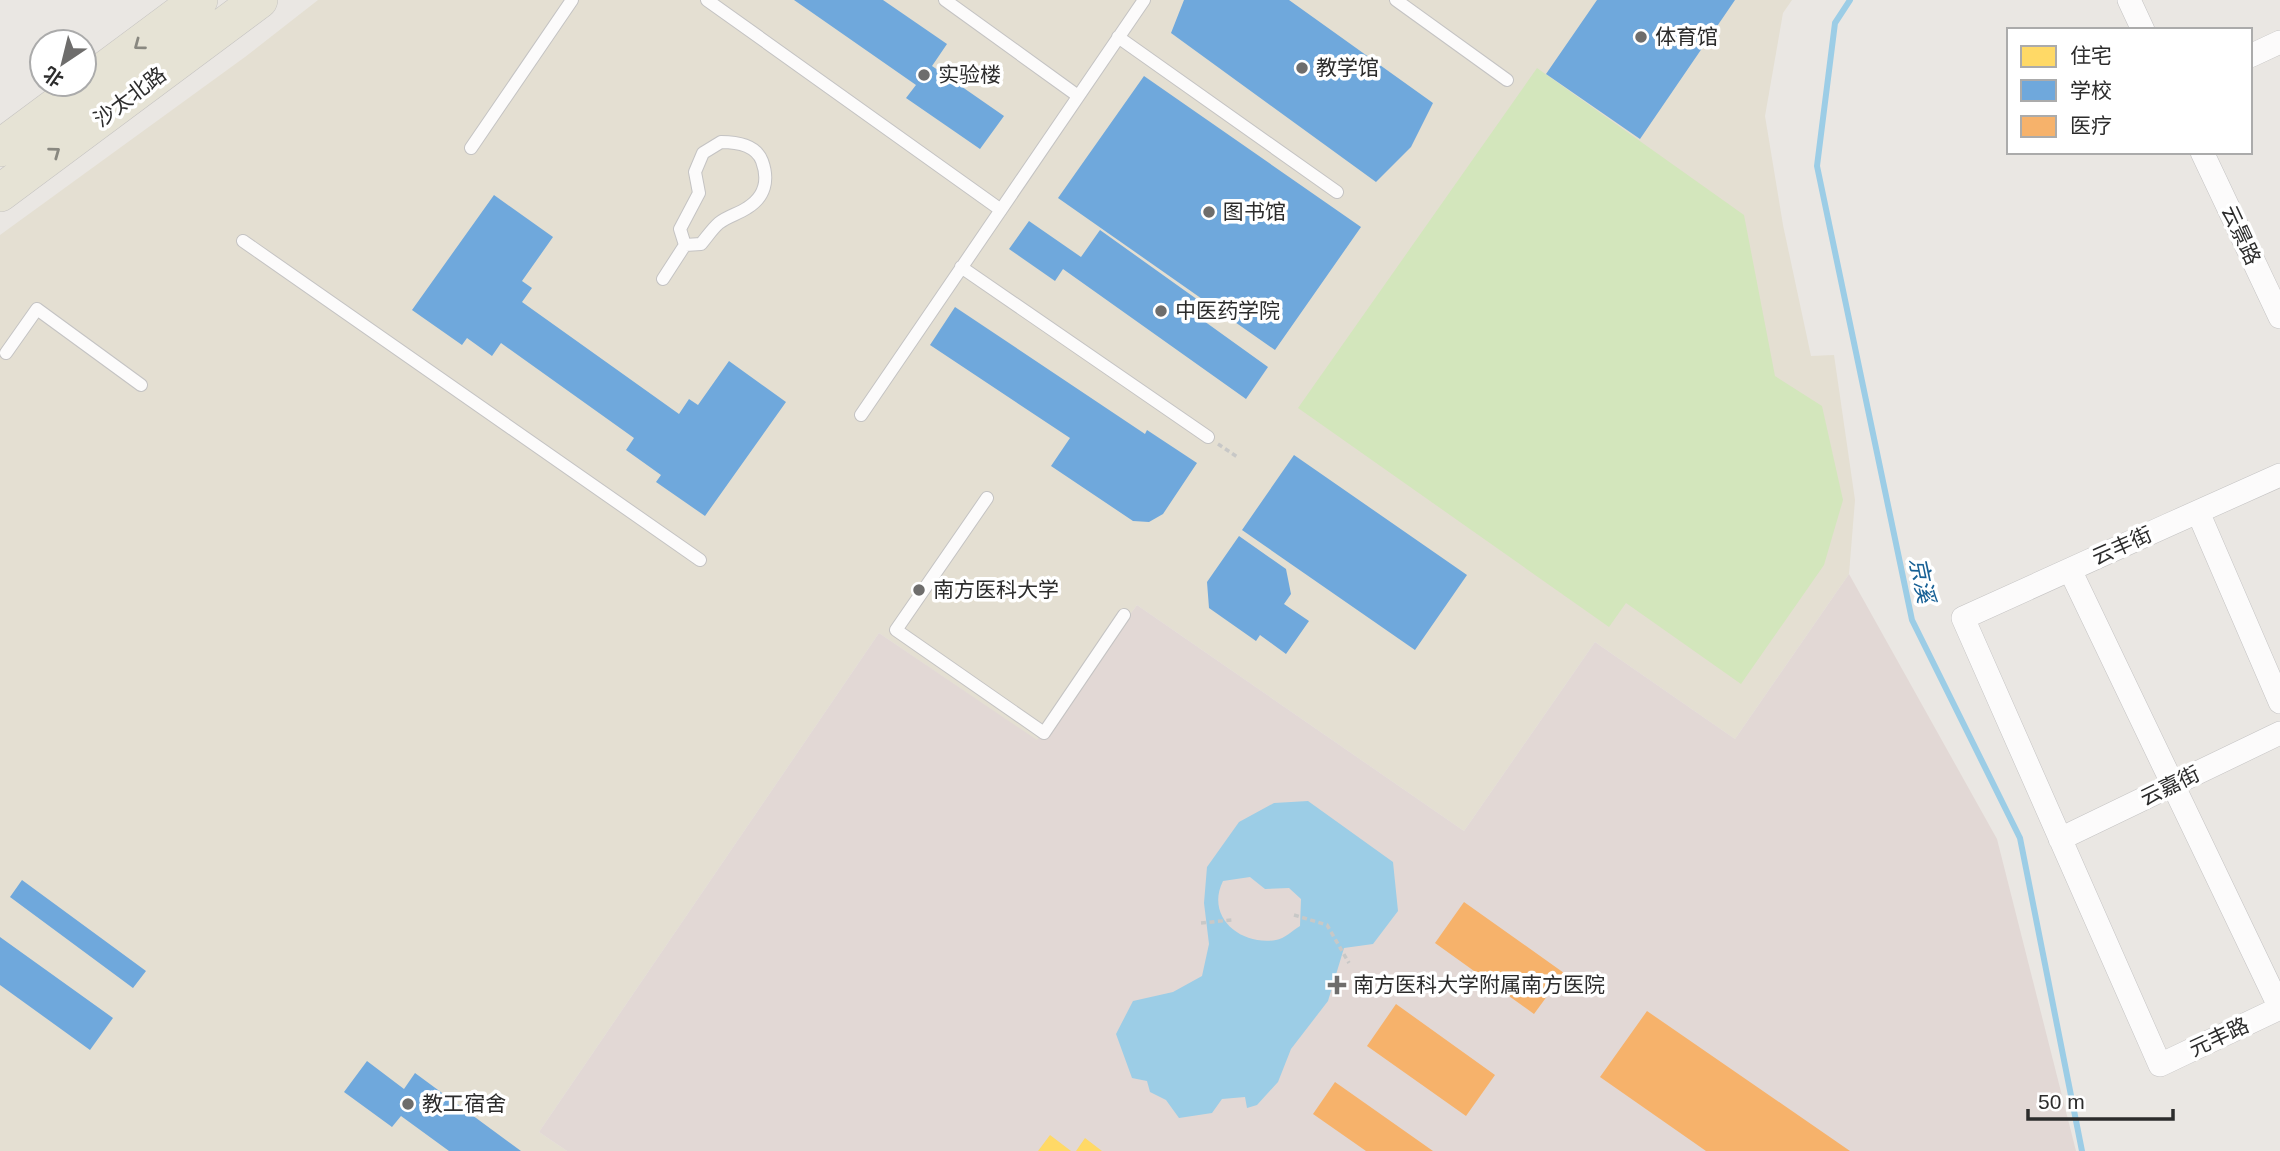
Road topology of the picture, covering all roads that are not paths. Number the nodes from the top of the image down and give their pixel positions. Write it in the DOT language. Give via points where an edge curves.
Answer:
graph roads {
  1 [pos="199,0"];
  2 [pos="259,0"];
  3 [pos="572,0"];
  4 [pos="708,0"];
  5 [pos="945,0"];
  6 [pos="1144,0"];
  7 [pos="1396,0"];
  8 [pos="2129,0"];
  9 [pos="2142,28"];
  10 [pos="1118,37"];
  11 [pos="2280,42"];
  12 [pos="2252,55"];
  13 [pos="1507,80"];
  14 [pos="1079,96"];
  15 [pos="0,148"];
  16 [pos="471,148"];
  17 [pos="2203,154"];
  18 [pos="1337,192"];
  19 [pos="0,193"];
  20 [pos="1000,210"];
  21 [pos="243,241"];
  22 [pos="685,245"];
  23 [pos="961,267"];
  24 [pos="663,279"];
  25 [pos="2280,317"];
  26 [pos="6,353"];
  27 [pos="141,386"];
  28 [pos="861,415"];
  29 [pos="1208,437"];
  30 [pos="2280,475"];
  31 [pos="987,498"];
  32 [pos="2198,512"];
  33 [pos="700,560"];
  34 [pos="2070,570"];
  35 [pos="1124,615"];
  36 [pos="1963,618"];
  37 [pos="2280,702"];
  38 [pos="2280,733"];
  39 [pos="2172,784"];
  40 [pos="2060,839"];
  41 [pos="2280,1008"];
  1 -- 15 [label="main road, 沙太北路, one-way"];
  19 -- 2 [label="main road, 沙太北路, one-way"];
  3 -- 16 [label="lane"];
  4 -- 20 [label="lane"];
  5 -- 14 [label="lane"];
  6 -- 10 [label="lane"];
  7 -- 13 [label="lane"];
  8 -- 9 [label="street"];
  10 -- 14 [label="lane"];
  10 -- 18 [label="lane"];
  11 -- 12 [label="street"];
  14 -- 20 [label="lane"];
  17 -- 25 [label="street, 云景路"];
  20 -- 23 [label="lane"];
  21 -- 33 [label="lane"];
  22 -- 22 [label="lane" via="701,244 719,223 747,209 762,195 767,180 761,158 741,142 721,142 703,153 695,172 699,193 680,229"];
  22 -- 24 [label="lane"];
  23 -- 28 [label="lane"];
  23 -- 29 [label="lane"];
  26 -- 27 [label="lane" via="37,309"];
  30 -- 32 [label="street, 云丰街"];
  31 -- 35 [label="lane" via="896,630 1044,733"];
  32 -- 34 [label="street, 云丰街"];
  32 -- 37 [label="street"];
  34 -- 36 [label="street, 云丰街"];
  34 -- 39 [label="street, 元丰路"];
  36 -- 40 [label="street, 元丰路"];
  38 -- 39 [label="street, 云嘉街"];
  39 -- 40 [label="street, 云嘉街"];
  39 -- 41 [label="street, 元丰路"];
  40 -- 41 [label="street, 元丰路" via="2160,1065"];
}
